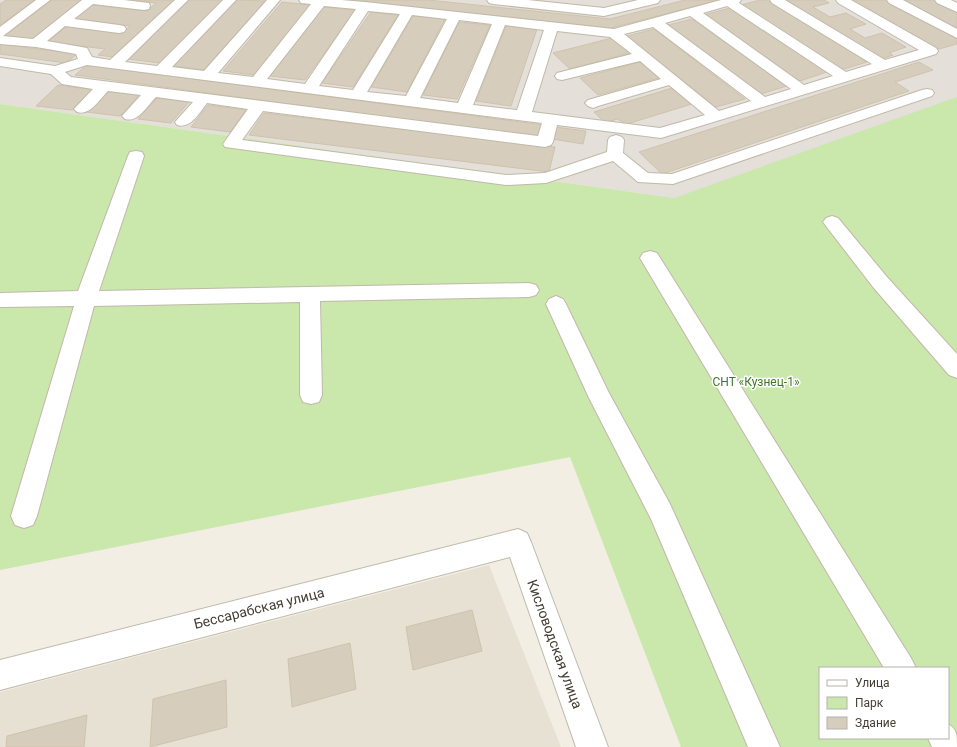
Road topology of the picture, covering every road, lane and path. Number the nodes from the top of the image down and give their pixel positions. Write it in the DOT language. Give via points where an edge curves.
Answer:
graph roads {
  1 [pos="44,0"];
  2 [pos="90,0"];
  3 [pos="182,0"];
  4 [pos="230,0"];
  5 [pos="274,0"];
  6 [pos="304,0"];
  7 [pos="493,0"];
  8 [pos="654,0"];
  9 [pos="776,0"];
  10 [pos="842,0"];
  11 [pos="893,0"];
  12 [pos="941,0"];
  13 [pos="732,1"];
  14 [pos="320,2"];
  15 [pos="551,3"];
  16 [pos="617,5"];
  17 [pos="144,6"];
  18 [pos="365,6"];
  19 [pos="957,8"];
  20 [pos="408,11"];
  21 [pos="693,12"];
  22 [pos="455,16"];
  23 [pos="500,21"];
  24 [pos="62,22"];
  25 [pos="655,22"];
  26 [pos="552,26"];
  27 [pos="119,29"];
  28 [pos="0,33"];
  29 [pos="614,33"];
  30 [pos="957,34"];
  31 [pos="0,40"];
  32 [pos="36,43"];
  33 [pos="642,56"];
  34 [pos="86,61"];
  35 [pos="0,62"];
  36 [pos="114,64"];
  37 [pos="883,66"];
  38 [pos="55,70"];
  39 [pos="161,70"];
  40 [pos="208,76"];
  41 [pos="562,76"];
  42 [pos="844,77"];
  43 [pos="672,80"];
  44 [pos="257,82"];
  45 [pos="104,86"];
  46 [pos="309,89"];
  47 [pos="802,90"];
  48 [pos="152,92"];
  49 [pos="927,93"];
  50 [pos="357,95"];
  51 [pos="203,99"];
  52 [pos="411,101"];
  53 [pos="762,102"];
  54 [pos="593,103"];
  55 [pos="258,106"];
  56 [pos="464,108"];
  57 [pos="82,109"];
  58 [pos="523,115"];
  59 [pos="130,116"];
  60 [pos="716,116"];
  61 [pos="551,119"];
  62 [pos="184,122"];
  63 [pos="617,127"];
  64 [pos="615,155"];
  65 [pos="136,156"];
  66 [pos="832,222"];
  67 [pos="650,258"];
  68 [pos="529,290"];
  69 [pos="310,294"];
  70 [pos="86,298"];
  71 [pos="0,300"];
  72 [pos="556,304"];
  73 [pos="957,369"];
  74 [pos="311,395"];
  75 [pos="24,516"];
  76 [pos="518,542"];
  77 [pos="900,667"];
  78 [pos="0,675"];
  79 [pos="592,747"];
  80 [pos="764,747"];
  1 -- 28 [label="street"];
  2 -- 17 [label="street"];
  2 -- 24 [label="street"];
  3 -- 36 [label="street"];
  4 -- 39 [label="street"];
  5 -- 40 [label="street"];
  6 -- 14 [label="street"];
  7 -- 15 [label="street"];
  8 -- 16 [label="street"];
  9 -- 37 [label="street"];
  10 -- 37 [label="street" via="931,51"];
  11 -- 30 [label="street"];
  12 -- 19 [label="street"];
  13 -- 21 [label="street"];
  13 -- 42 [label="street"];
  14 -- 18 [label="street"];
  14 -- 44 [label="street"];
  15 -- 16 [label="street" via="604,12"];
  18 -- 20 [label="street"];
  18 -- 46 [label="street"];
  20 -- 22 [label="street"];
  20 -- 50 [label="street"];
  21 -- 25 [label="street"];
  21 -- 47 [label="street"];
  22 -- 23 [label="street"];
  22 -- 52 [label="street"];
  23 -- 26 [label="street"];
  23 -- 56 [label="street"];
  24 -- 27 [label="street"];
  24 -- 32 [label="street"];
  25 -- 29 [label="street"];
  25 -- 53 [label="street"];
  26 -- 29 [label="street"];
  26 -- 58 [label="street"];
  29 -- 33 [label="street"];
  31 -- 32 [label="street"];
  32 -- 34 [label="street" via="82,51"];
  33 -- 41 [label="street"];
  33 -- 43 [label="street"];
  34 -- 36 [label="street"];
  34 -- 38 [label="street"];
  35 -- 38 [label="street"];
  36 -- 39 [label="street"];
  37 -- 42 [label="street"];
  38 -- 45 [label="street" via="67,82"];
  39 -- 40 [label="street"];
  40 -- 44 [label="street"];
  42 -- 47 [label="street"];
  43 -- 54 [label="street"];
  43 -- 60 [label="street"];
  44 -- 46 [label="street"];
  45 -- 48 [label="street"];
  45 -- 57 [label="street"];
  46 -- 50 [label="street"];
  47 -- 53 [label="street"];
  48 -- 51 [label="street"];
  48 -- 59 [label="street"];
  49 -- 64 [label="street" via="673,179 644,178"];
  50 -- 52 [label="street"];
  51 -- 55 [label="street"];
  51 -- 62 [label="street"];
  52 -- 56 [label="street"];
  53 -- 60 [label="street"];
  55 -- 61 [label="street" via="545,142"];
  55 -- 64 [label="street" via="231,144 506,180 546,178"];
  56 -- 58 [label="street"];
  58 -- 61 [label="street"];
  60 -- 63 [label="street" via="661,133"];
  61 -- 63 [label="street"];
  63 -- 64 [label="street"];
  65 -- 70 [label="street"];
  66 -- 73 [label="street" via="880,282"];
  67 -- 77 [label="street"];
  68 -- 69 [label="street"];
  69 -- 70 [label="street"];
  69 -- 74 [label="street"];
  70 -- 71 [label="street"];
  70 -- 75 [label="street"];
  72 -- 80 [label="street" via="600,398 661,512"];
  76 -- 78 [label="street, Бессарабская улица"];
  76 -- 79 [label="street, Кисловодская улица"];
}
